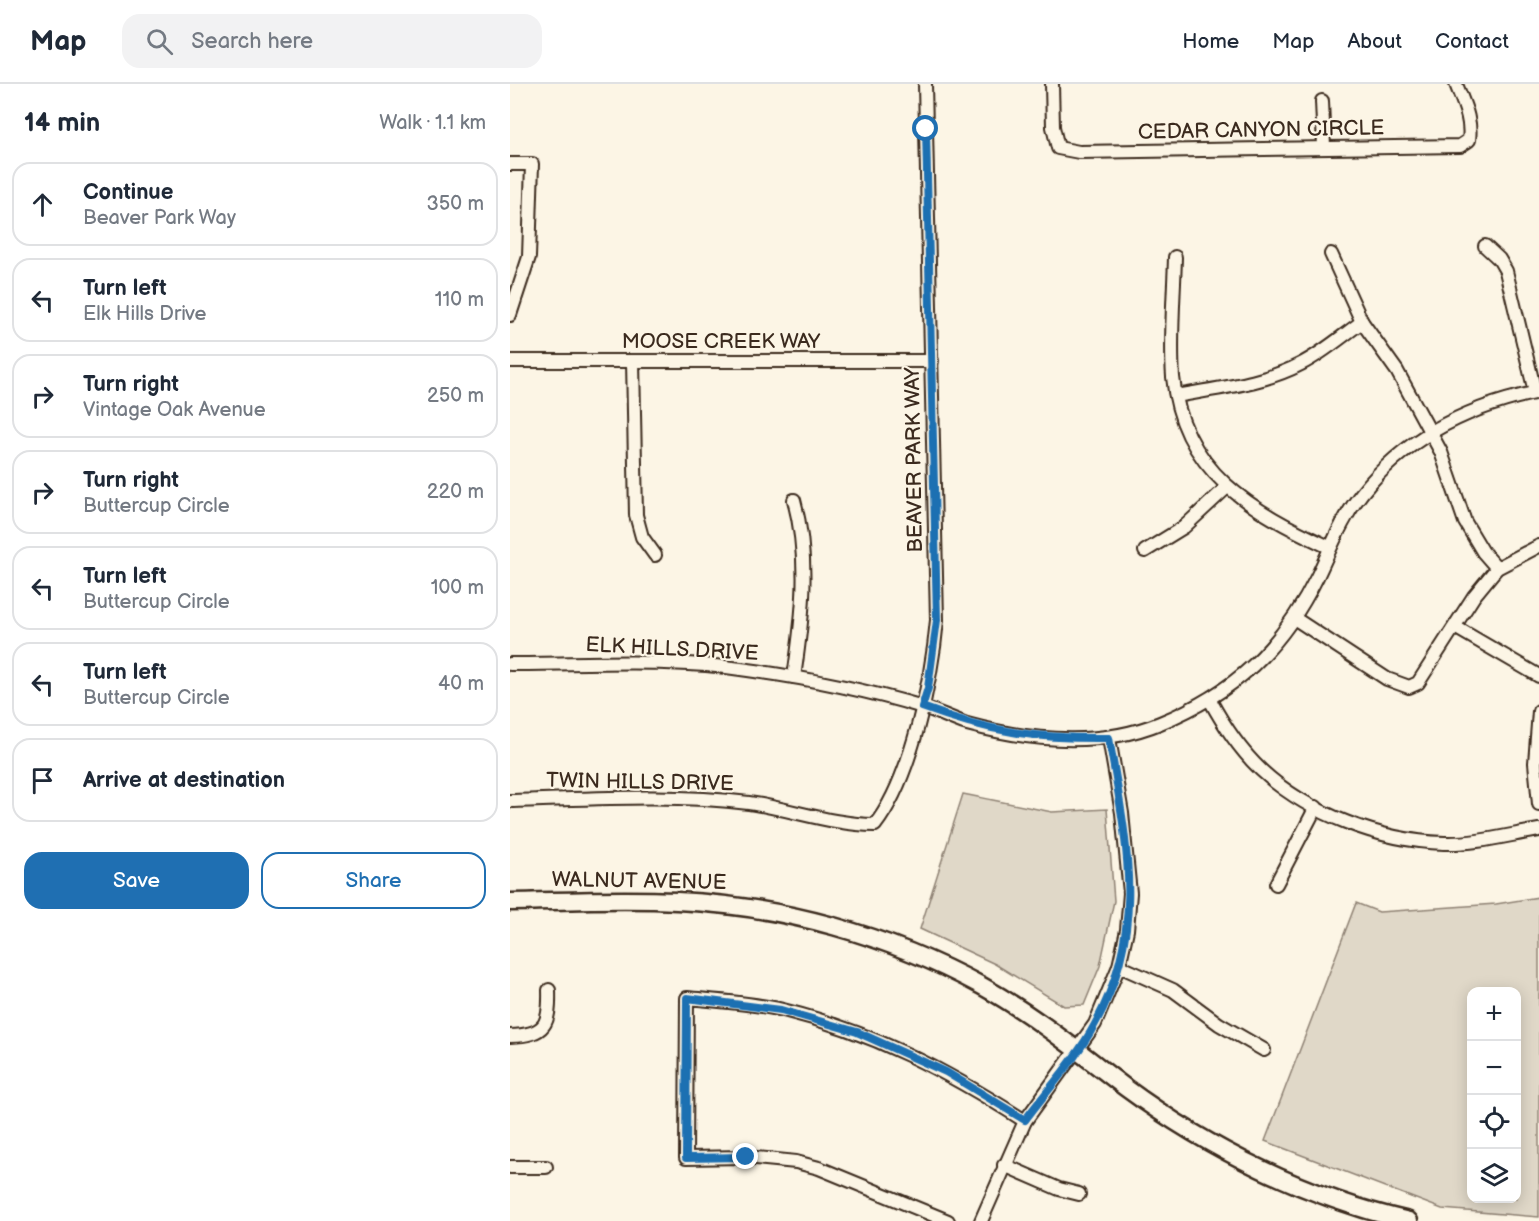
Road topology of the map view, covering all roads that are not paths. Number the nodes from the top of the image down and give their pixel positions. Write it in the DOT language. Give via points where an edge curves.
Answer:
graph roads {
  1 [pos="925,84"];
  2 [pos="1052,84"];
  3 [pos="1456,84"];
  4 [pos="1322,101"];
  5 [pos="1324,147"];
  6 [pos="510,164"];
  7 [pos="1485,246"];
  8 [pos="1331,254"];
  9 [pos="1175,257"];
  10 [pos="510,315"];
  11 [pos="1362,322"];
  12 [pos="510,361"];
  13 [pos="633,361"];
  14 [pos="932,361"];
  15 [pos="1537,392"];
  16 [pos="1176,396"];
  17 [pos="1429,432"];
  18 [pos="1226,488"];
  19 [pos="794,500"];
  20 [pos="1539,546"];
  21 [pos="1329,547"];
  22 [pos="1146,551"];
  23 [pos="655,555"];
  24 [pos="1497,568"];
  25 [pos="1294,618"];
  26 [pos="1455,627"];
  27 [pos="510,664"];
  28 [pos="1539,676"];
  29 [pos="794,677"];
  30 [pos="1210,700"];
  31 [pos="922,707"];
  32 [pos="1539,711"];
  33 [pos="1109,738"];
  34 [pos="510,801"];
  35 [pos="1539,804"];
  36 [pos="1316,807"];
  37 [pos="875,825"];
  38 [pos="1539,830"];
  39 [pos="1276,885"];
  40 [pos="510,902"];
  41 [pos="1119,966"];
  42 [pos="549,990"];
  43 [pos="510,1036"];
  44 [pos="1077,1049"];
  45 [pos="1264,1050"];
  46 [pos="1025,1120"];
  47 [pos="1004,1165"];
  48 [pos="510,1167"];
  49 [pos="546,1167"];
  50 [pos="1078,1194"];
  51 [pos="948,1221"];
  52 [pos="981,1221"];
  53 [pos="1409,1221"];
  1 -- 14 [label="street, BEAVER PARK WAY"];
  2 -- 5 [label="street, CEDAR CANYON CIRCLE" via="1054,138 1058,148 1068,151"];
  3 -- 5 [label="street, CEDAR CANYON CIRCLE" via="1470,130 1469,140 1460,146"];
  4 -- 5 [label="street"];
  6 -- 10 [label="street" via="532,164 529,257"];
  7 -- 15 [label="street" via="1506,271"];
  8 -- 11 [label="street"];
  9 -- 16 [label="street" via="1172,361"];
  11 -- 16 [label="street" via="1288,370 1247,383"];
  11 -- 17 [label="street" via="1397,371"];
  12 -- 13 [label="street, MOOSE CREEK WAY"];
  13 -- 14 [label="street, MOOSE CREEK WAY"];
  13 -- 23 [label="street" via="636,515 642,537"];
  14 -- 31 [label="street, BEAVER PARK WAY" via="937,620"];
  15 -- 17 [label="street, ELK HILLS DRIVE" via="1464,415"];
  16 -- 18 [label="street" via="1196,447"];
  17 -- 21 [label="street, ELK HILLS DRIVE" via="1388,464 1361,493"];
  17 -- 24 [label="street" via="1441,452 1465,522"];
  18 -- 21 [label="street" via="1251,506"];
  18 -- 22 [label="street" via="1184,526"];
  19 -- 29 [label="street" via="806,575"];
  20 -- 24 [label="street"];
  21 -- 25 [label="street, ELK HILLS DRIVE"];
  24 -- 26 [label="street"];
  25 -- 26 [label="street" via="1387,679 1409,687 1419,683"];
  25 -- 30 [label="street, ELK HILLS DRIVE" via="1260,660"];
  26 -- 28 [label="street"];
  27 -- 29 [label="street, ELK HILLS DRIVE" via="691,665"];
  29 -- 31 [label="street, ELK HILLS DRIVE"];
  30 -- 33 [label="street, ELK HILLS DRIVE" via="1157,724"];
  30 -- 36 [label="street" via="1235,741 1256,765"];
  31 -- 33 [label="street, ELK HILLS DRIVE" via="1007,732 1054,739"];
  31 -- 37 [label="street, BEAVER PARK WAY" via="889,807"];
  32 -- 35 [label="street" via="1535,763"];
  33 -- 41 [label="street" via="1130,893"];
  34 -- 37 [label="street, TWIN HILLS DRIVE" via="712,800 797,811 855,825"];
  36 -- 38 [label="street" via="1353,825 1413,840 1473,841"];
  36 -- 39 [label="street"];
  40 -- 44 [label="street, WALNUT AVENUE" via="713,903 834,926 949,969 1014,1005"];
  41 -- 44 [label="street" via="1095,1024"];
  41 -- 45 [label="street" via="1173,990 1209,1018"];
  42 -- 43 [label="street" via="550,1011 543,1027 531,1035"];
  44 -- 46 [label="street"];
  44 -- 53 [label="street, WALNUT AVENUE" via="1163,1113 1220,1148 1307,1189"];
  46 -- 47 [label="street"];
  46 -- 51 [label="street" via="946,1072 857,1032 781,1010 687,998 686,1158 746,1157 796,1162"];
  47 -- 50 [label="street"];
  47 -- 52 [label="street"];
  48 -- 49 [label="street"];
}
